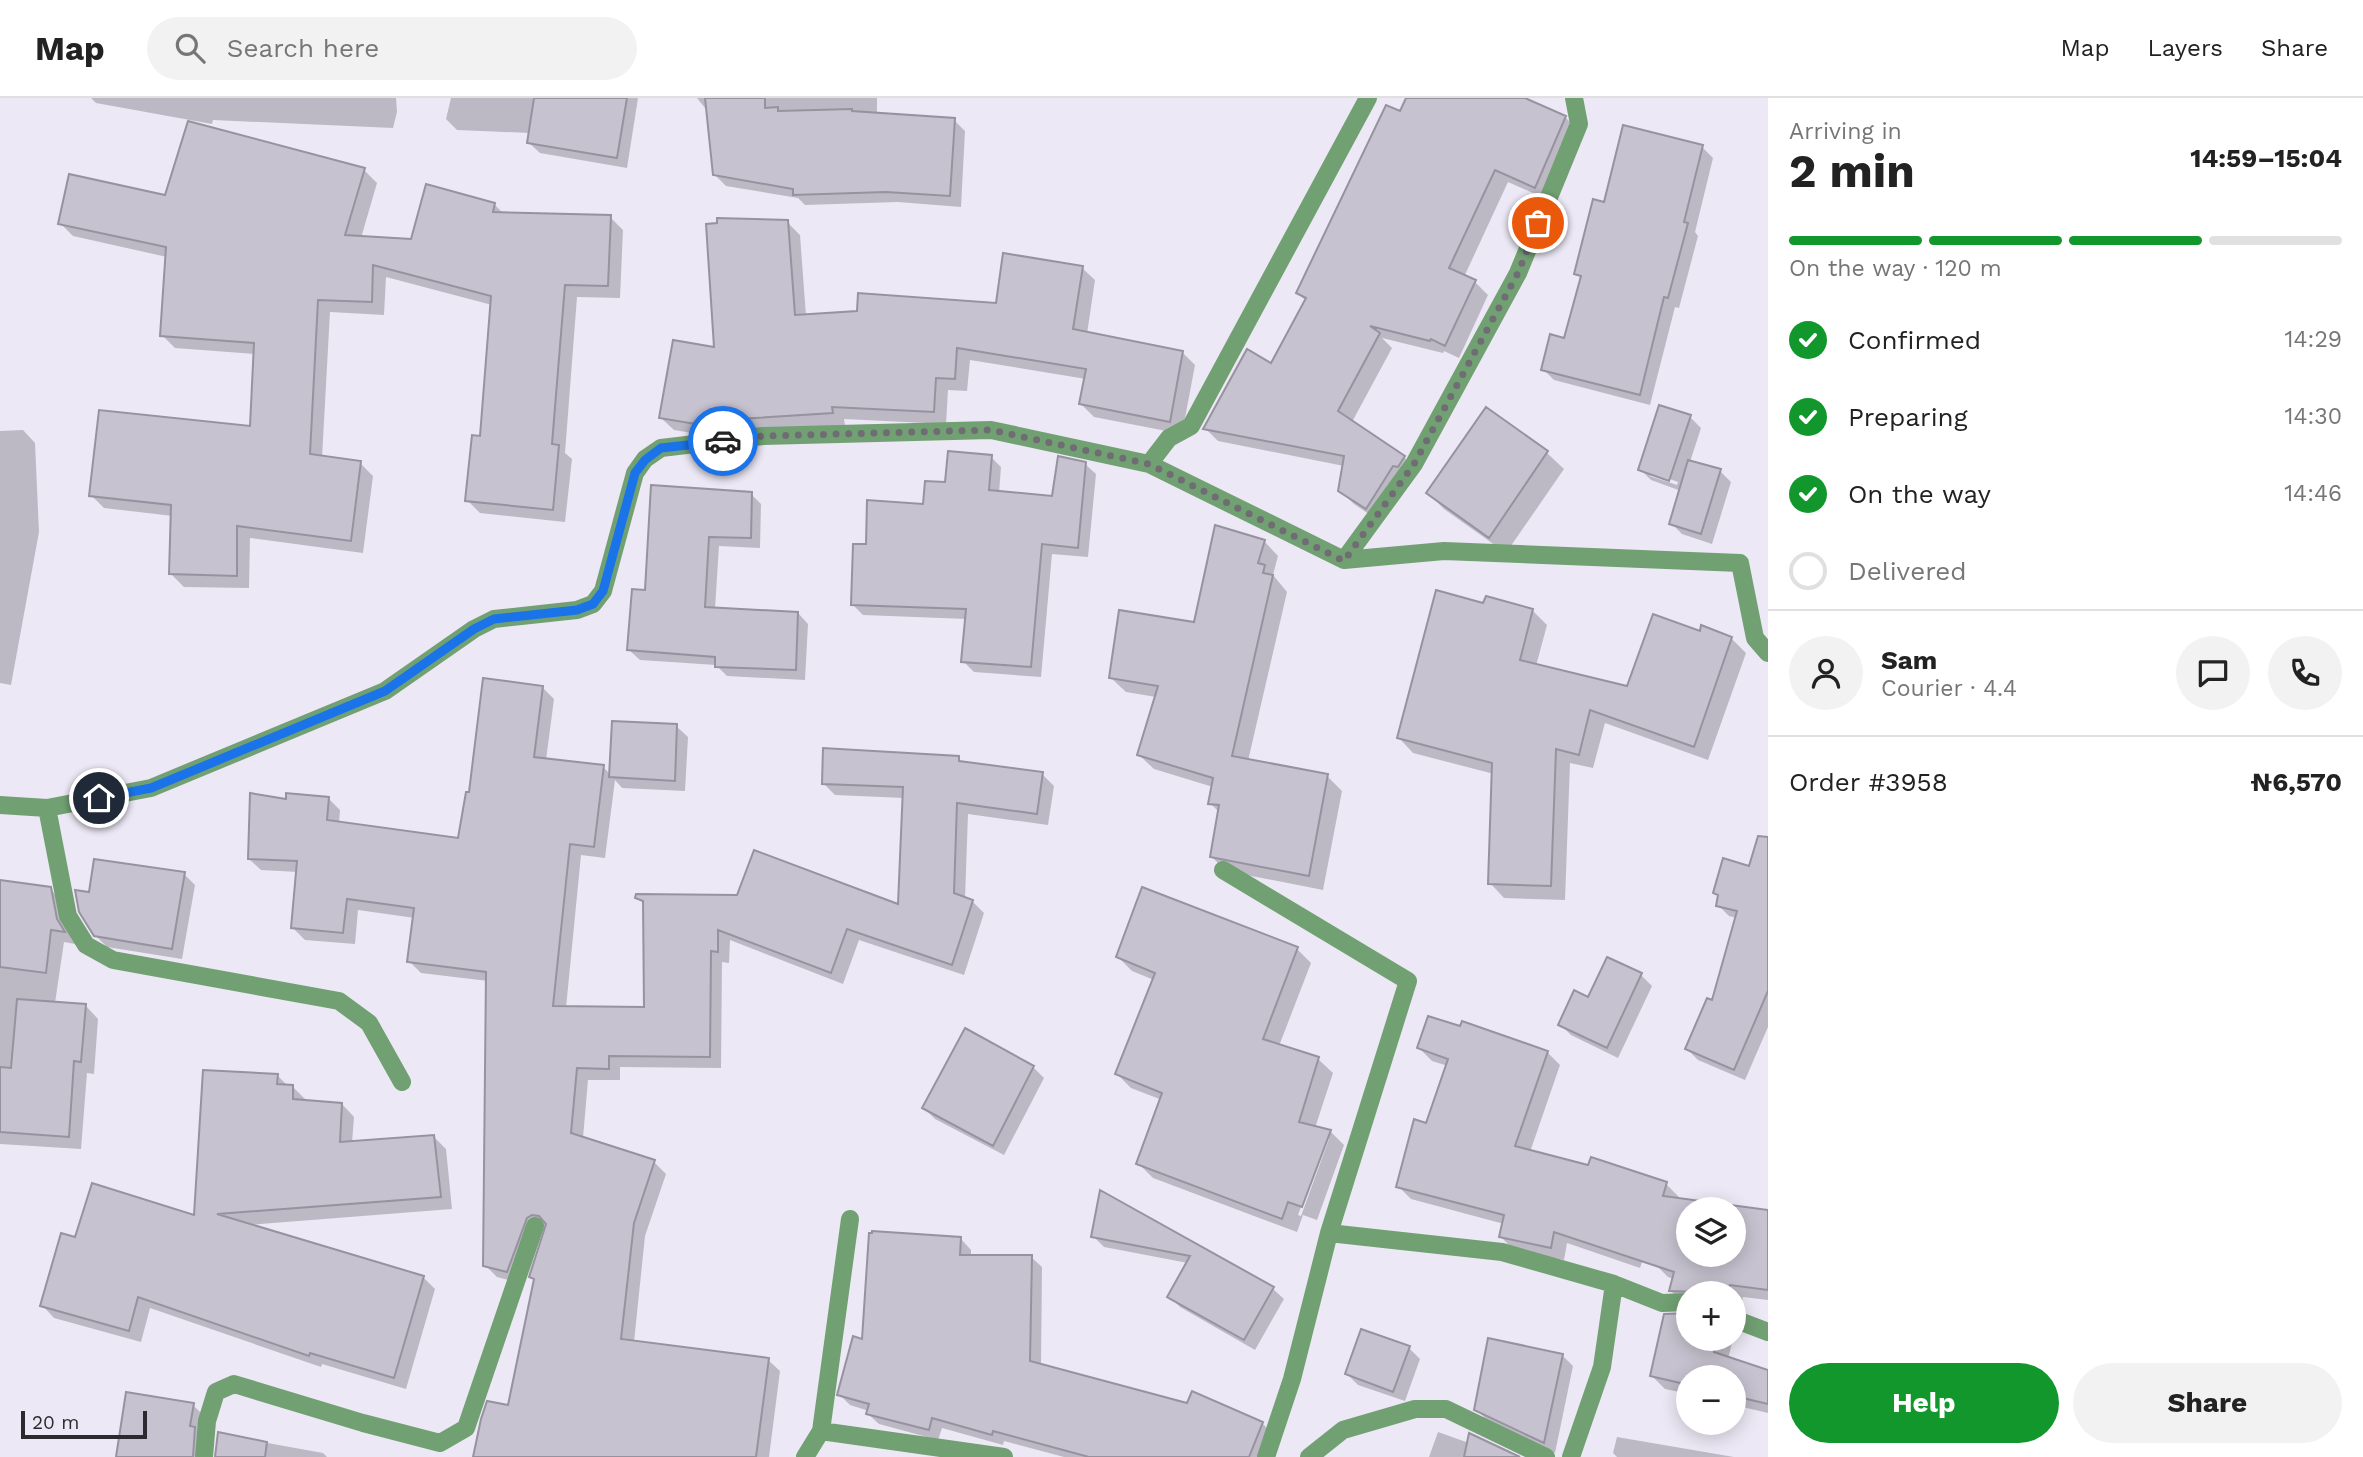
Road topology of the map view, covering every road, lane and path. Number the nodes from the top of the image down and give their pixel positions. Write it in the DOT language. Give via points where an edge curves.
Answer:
graph roads {
  1 [pos="1368,98"];
  2 [pos="1574,98"];
  3 [pos="1149,464"];
  4 [pos="1344,561"];
  5 [pos="1768,653"];
  6 [pos="0,805"];
  7 [pos="47,808"];
  8 [pos="1223,870"];
  9 [pos="402,1082"];
  10 [pos="850,1219"];
  11 [pos="535,1226"];
  12 [pos="1329,1233"];
  13 [pos="1614,1284"];
  14 [pos="1676,1302"];
  15 [pos="1746,1324"];
  16 [pos="1768,1332"];
  17 [pos="821,1431"];
  18 [pos="204,1457"];
  19 [pos="804,1457"];
  20 [pos="1004,1457"];
  21 [pos="1266,1457"];
  22 [pos="1309,1457"];
  23 [pos="1546,1457"];
  24 [pos="1571,1457"];
  1 -- 3 [label="street" via="1191,426 1169,438"];
  2 -- 4 [label="street" via="1579,124 1518,273 1414,464"];
  3 -- 4 [label="street"];
  3 -- 7 [label="street" via="991,430 763,436 661,448 635,473 603,591 593,604 577,610 494,619 385,691 151,788"];
  4 -- 5 [label="street" via="1444,551 1740,563 1755,638"];
  6 -- 7 [label="street"];
  7 -- 9 [label="street" via="68,916 86,946 113,960 339,1001 369,1023"];
  8 -- 12 [label="street" via="1408,981"];
  10 -- 17 [label="street"];
  11 -- 18 [label="street" via="466,1428 440,1443 234,1384 216,1392 207,1421"];
  12 -- 13 [label="street" via="1502,1252"];
  12 -- 21 [label="street" via="1292,1379"];
  13 -- 14 [label="street" via="1662,1303"];
  13 -- 24 [label="street" via="1602,1367"];
  15 -- 16 [label="street"];
  17 -- 19 [label="street"];
  17 -- 20 [label="street"];
  22 -- 23 [label="street" via="1343,1430 1415,1409 1446,1409"];
}
